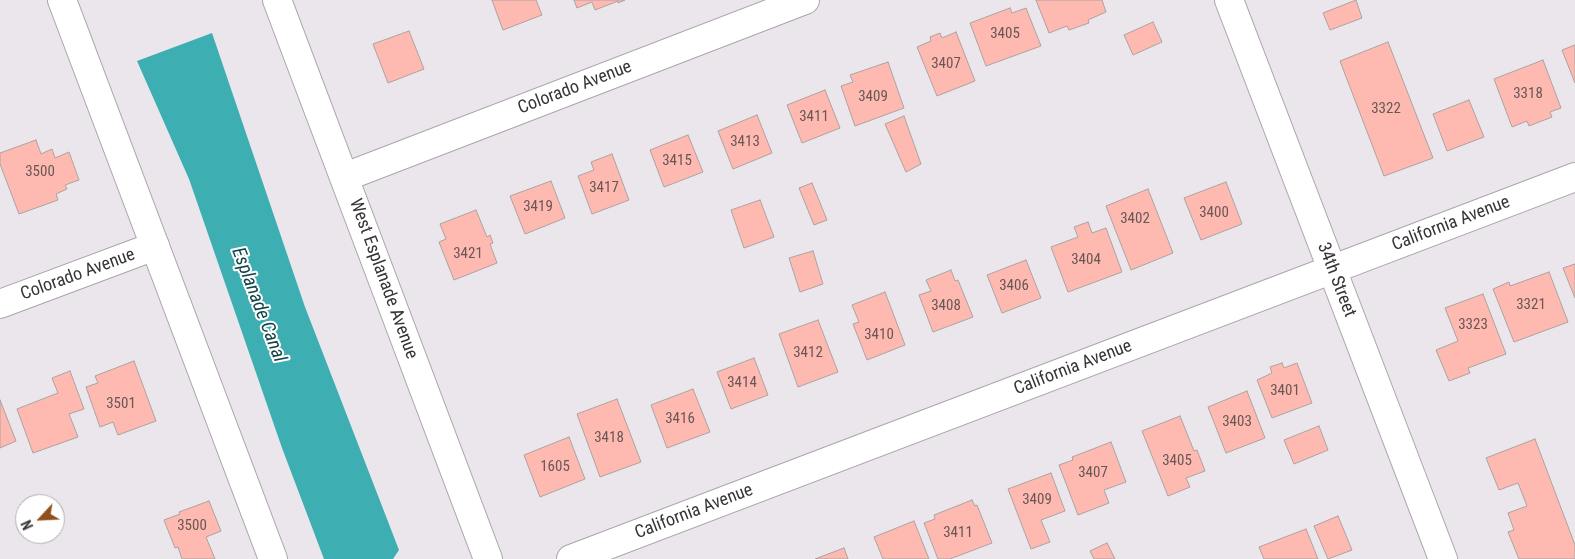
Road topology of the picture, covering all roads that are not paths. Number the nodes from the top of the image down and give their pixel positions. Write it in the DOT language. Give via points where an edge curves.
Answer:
graph roads {
  1 [pos="264,0"];
  2 [pos="277,0"];
  3 [pos="805,0"];
  4 [pos="1229,0"];
  5 [pos="68,8"];
  6 [pos="294,46"];
  7 [pos="345,176"];
  8 [pos="1575,178"];
  9 [pos="155,246"];
  10 [pos="1331,269"];
  11 [pos="0,304"];
  12 [pos="273,559"];
  13 [pos="488,559"];
  14 [pos="571,559"];
  15 [pos="1443,559"];
  1 -- 6 [label="street"];
  2 -- 6 [label="street, West Esplanade Avenue"];
  3 -- 7 [label="street, Colorado Avenue"];
  4 -- 10 [label="street, 34th Street"];
  5 -- 9 [label="street"];
  6 -- 7 [label="street, West Esplanade Avenue"];
  7 -- 13 [label="street, West Esplanade Avenue"];
  8 -- 10 [label="street, California Avenue"];
  9 -- 11 [label="street, Colorado Avenue"];
  9 -- 12 [label="street"];
  10 -- 14 [label="street, California Avenue"];
  10 -- 15 [label="street, 34th Street"];
}
